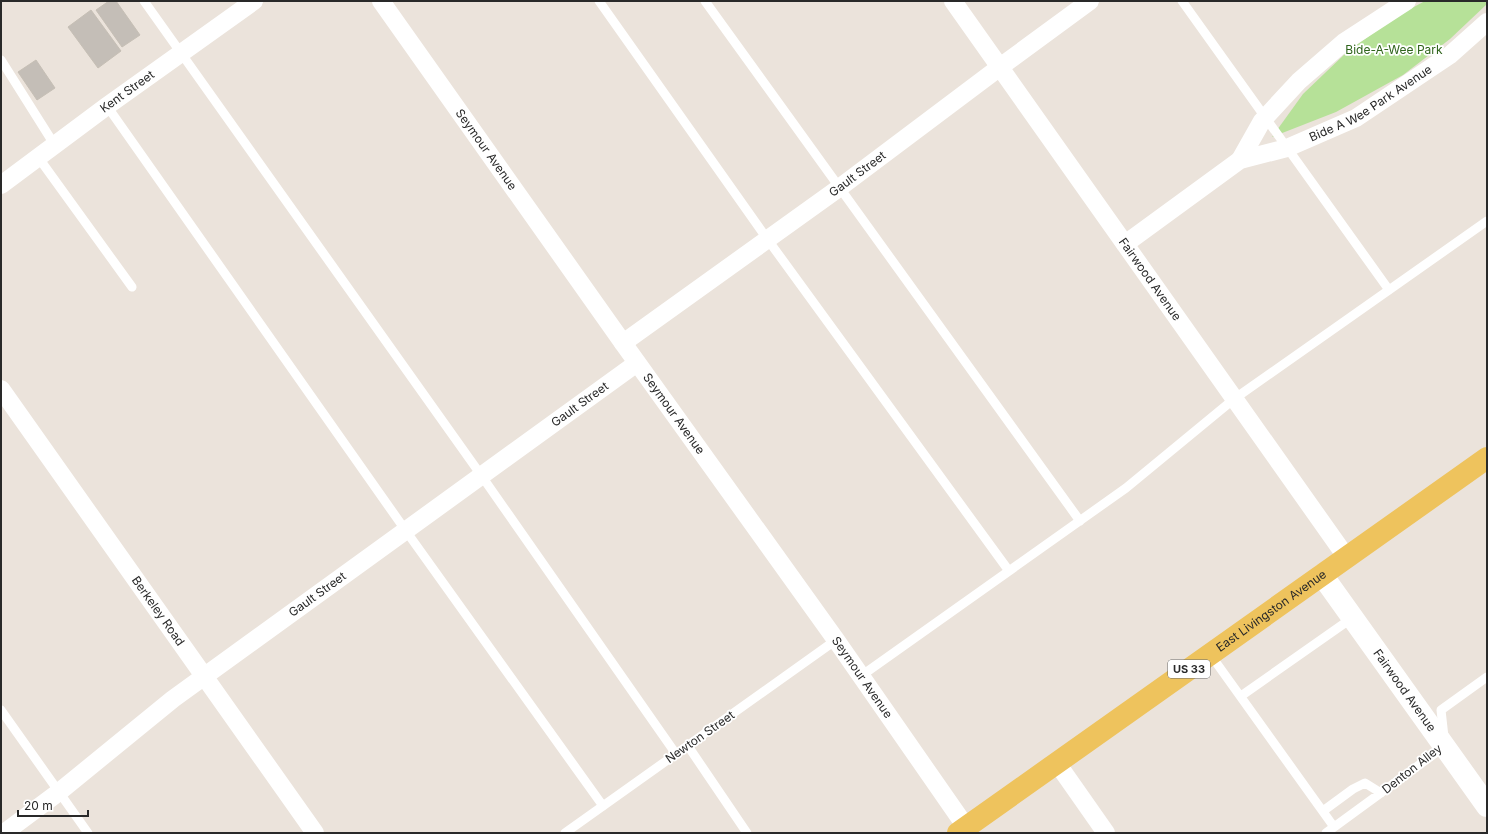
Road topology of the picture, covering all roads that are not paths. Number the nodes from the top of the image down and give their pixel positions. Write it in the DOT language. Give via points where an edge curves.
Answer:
graph roads {
  1 [pos="144,1"];
  2 [pos="254,1"];
  3 [pos="381,1"];
  4 [pos="599,1"];
  5 [pos="705,1"];
  6 [pos="953,1"];
  7 [pos="1090,1"];
  8 [pos="1182,1"];
  9 [pos="1407,1"];
  10 [pos="1487,22"];
  11 [pos="181,53"];
  12 [pos="1,60"];
  13 [pos="1000,67"];
  14 [pos="107,106"];
  15 [pos="1265,117"];
  16 [pos="54,144"];
  17 [pos="1287,148"];
  18 [pos="38,156"];
  19 [pos="1240,160"];
  20 [pos="1,185"];
  21 [pos="839,188"];
  22 [pos="1487,221"];
  23 [pos="768,240"];
  24 [pos="1125,244"];
  25 [pos="132,287"];
  26 [pos="1389,290"];
  27 [pos="623,343"];
  28 [pos="637,363"];
  29 [pos="1,389"];
  30 [pos="1234,399"];
  31 [pos="1487,458"];
  32 [pos="481,475"];
  33 [pos="1080,521"];
  34 [pos="406,531"];
  35 [pos="1346,558"];
  36 [pos="1009,571"];
  37 [pos="1322,575"];
  38 [pos="1352,618"];
  39 [pos="836,640"];
  40 [pos="1210,654"];
  41 [pos="205,676"];
  42 [pos="861,676"];
  43 [pos="1487,677"];
  44 [pos="1241,696"];
  45 [pos="1,710"];
  46 [pos="688,746"];
  47 [pos="1445,746"];
  48 [pos="676,754"];
  49 [pos="1057,763"];
  50 [pos="59,792"];
  51 [pos="1381,793"];
  52 [pos="604,806"];
  53 [pos="1487,806"];
  54 [pos="1323,811"];
  55 [pos="1334,827"];
  56 [pos="962,830"];
  57 [pos="4,833"];
  58 [pos="88,833"];
  59 [pos="315,833"];
  60 [pos="565,833"];
  61 [pos="747,833"];
  62 [pos="1106,833"];
  63 [pos="1326,833"];
  1 -- 11 [label="lane"];
  2 -- 11 [label="street, Kent Street"];
  3 -- 27 [label="street, Seymour Avenue"];
  4 -- 23 [label="lane"];
  5 -- 21 [label="lane"];
  6 -- 13 [label="street, Fairwood Avenue"];
  7 -- 13 [label="street, Gault Street"];
  8 -- 15 [label="lane"];
  9 -- 15 [label="street, Bide A Wee Park Avenue" via="1344,42 1299,81"];
  10 -- 17 [label="street, Bide A Wee Park Avenue" via="1450,55 1356,118"];
  11 -- 14 [label="street, Kent Street"];
  11 -- 32 [label="lane"];
  12 -- 16 [label="lane"];
  13 -- 21 [label="street, Gault Street"];
  13 -- 24 [label="street, Fairwood Avenue"];
  14 -- 16 [label="street, Kent Street"];
  14 -- 34 [label="lane"];
  15 -- 17 [label="lane"];
  15 -- 19 [label="street, Bide A Wee Park Avenue"];
  16 -- 18 [label="street, Kent Street"];
  17 -- 19 [label="street, Bide A Wee Park Avenue"];
  17 -- 26 [label="lane"];
  18 -- 20 [label="street, Kent Street"];
  18 -- 25 [label="lane"];
  19 -- 24 [label="street, Bide A Wee Park Avenue"];
  21 -- 23 [label="street, Gault Street"];
  21 -- 33 [label="lane"];
  22 -- 26 [label="lane"];
  23 -- 27 [label="street, Gault Street"];
  23 -- 36 [label="lane"];
  24 -- 30 [label="street, Fairwood Avenue"];
  26 -- 30 [label="lane"];
  27 -- 28 [label="street, Seymour Avenue"];
  28 -- 32 [label="street, Gault Street"];
  28 -- 39 [label="street, Seymour Avenue"];
  29 -- 41 [label="street, Berkeley Road"];
  30 -- 33 [label="lane" via="1126,488"];
  30 -- 35 [label="street, Fairwood Avenue"];
  31 -- 35 [label="main road, East Livingston Avenue / US 33"];
  32 -- 34 [label="street, Gault Street"];
  32 -- 48 [label="lane"];
  33 -- 36 [label="lane"];
  34 -- 41 [label="street, Gault Street"];
  34 -- 52 [label="lane"];
  35 -- 37 [label="main road, East Livingston Avenue / US 33"];
  36 -- 42 [label="lane"];
  37 -- 38 [label="street, Fairwood Avenue"];
  37 -- 40 [label="main road, East Livingston Avenue / US 33"];
  38 -- 44 [label="lane"];
  38 -- 47 [label="street, Fairwood Avenue"];
  39 -- 42 [label="street, Seymour Avenue"];
  39 -- 46 [label="lane, Newton Street"];
  40 -- 44 [label="lane"];
  40 -- 49 [label="main road, East Livingston Avenue / US 33"];
  41 -- 50 [label="street, Gault Street"];
  41 -- 59 [label="street, Berkeley Road"];
  42 -- 56 [label="street, Seymour Avenue"];
  43 -- 47 [label="lane, Denton Alley" via="1441,710"];
  44 -- 54 [label="lane"];
  45 -- 50 [label="lane"];
  46 -- 48 [label="lane, Newton Street"];
  46 -- 61 [label="lane"];
  47 -- 51 [label="lane, Denton Alley"];
  47 -- 53 [label="street, Fairwood Avenue"];
  48 -- 52 [label="lane, Newton Street"];
  49 -- 56 [label="main road, East Livingston Avenue / US 33"];
  49 -- 62 [label="street"];
  50 -- 57 [label="street, Gault Street"];
  50 -- 58 [label="lane"];
  51 -- 54 [label="lane" via="1365,783"];
  51 -- 55 [label="lane, Denton Alley"];
  52 -- 60 [label="lane, Newton Street"];
  54 -- 55 [label="lane"];
  55 -- 63 [label="lane, Denton Alley"];
}
